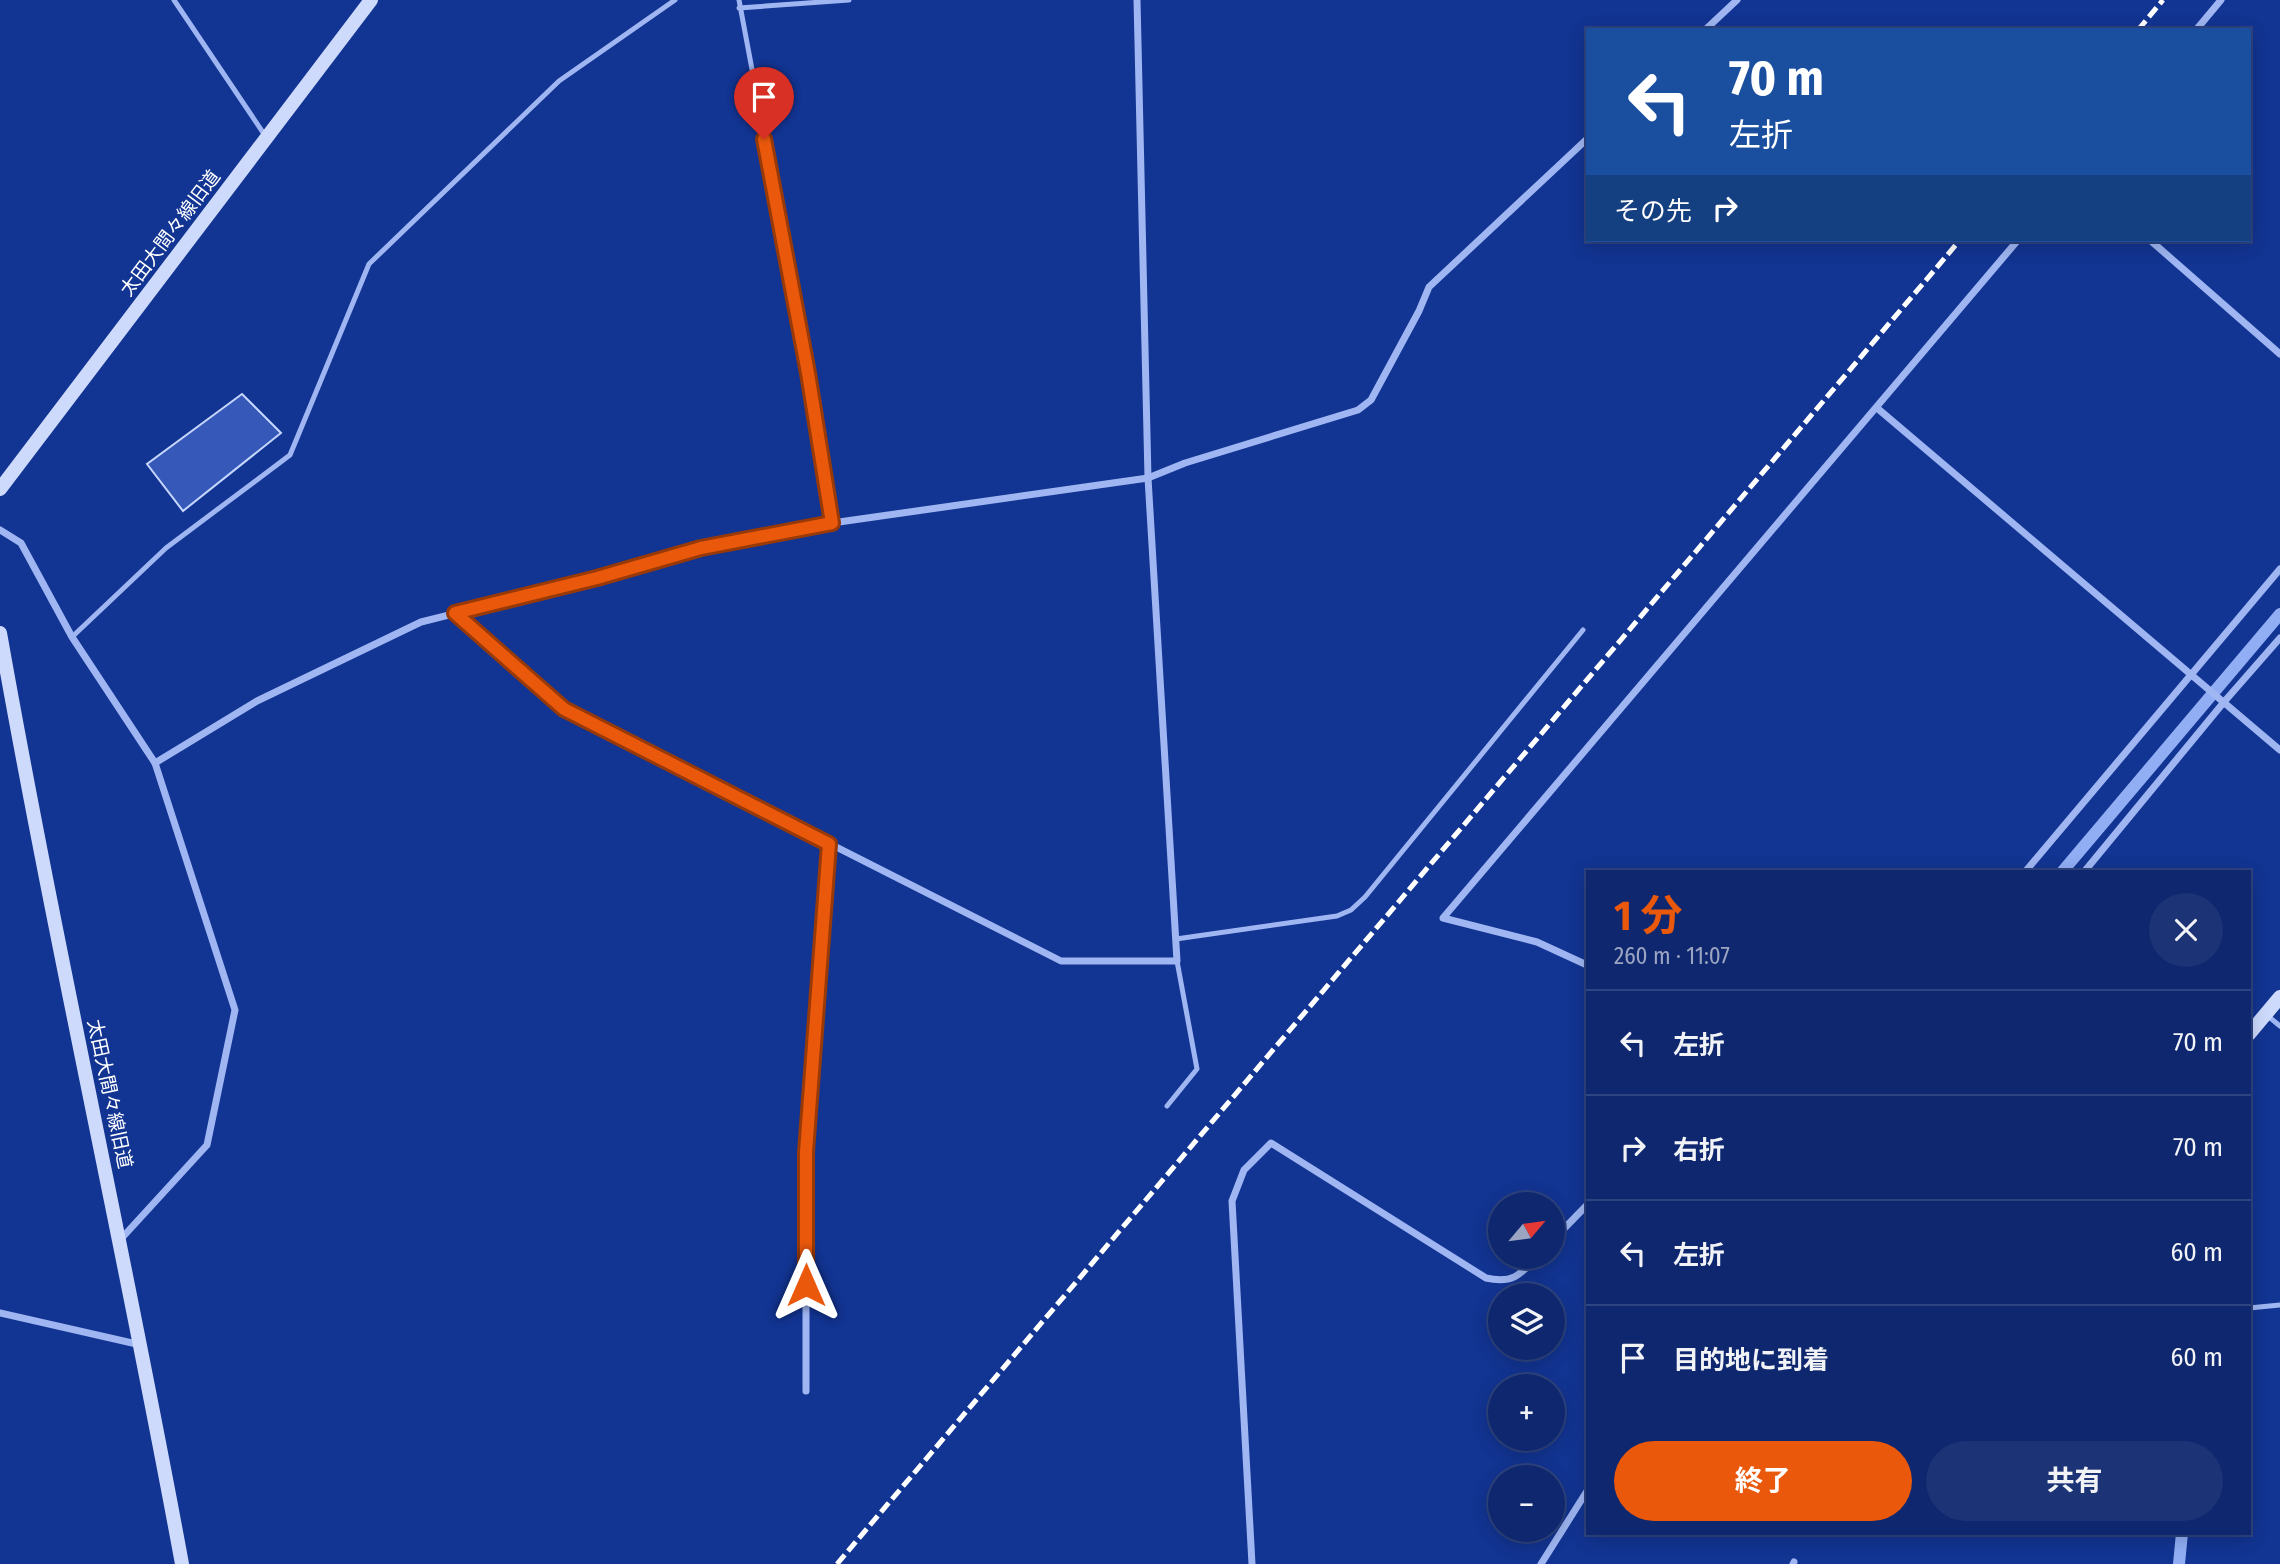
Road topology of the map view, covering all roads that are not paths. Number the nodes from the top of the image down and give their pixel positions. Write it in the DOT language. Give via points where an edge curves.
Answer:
graph roads {
  1 [pos="174,0"];
  2 [pos="371,0"];
  3 [pos="675,0"];
  4 [pos="739,0"];
  5 [pos="849,0"];
  6 [pos="1137,0"];
  7 [pos="1737,0"];
  8 [pos="2221,0"];
  9 [pos="739,8"];
  10 [pos="1707,28"];
  11 [pos="2198,28"];
  12 [pos="267,138"];
  13 [pos="1586,140"];
  14 [pos="2016,242"];
  15 [pos="2152,242"];
  16 [pos="2280,354"];
  17 [pos="1877,408"];
  18 [pos="1149,478"];
  19 [pos="0,489"];
  20 [pos="832,523"];
  21 [pos="0,530"];
  22 [pos="2280,569"];
  23 [pos="455,613"];
  24 [pos="1583,631"];
  25 [pos="0,633"];
  26 [pos="72,638"];
  27 [pos="2280,638"];
  28 [pos="2190,674"];
  29 [pos="2224,702"];
  30 [pos="2280,750"];
  31 [pos="155,763"];
  32 [pos="829,844"];
  33 [pos="2027,870"];
  34 [pos="2086,870"];
  35 [pos="1176,939"];
  36 [pos="1177,961"];
  37 [pos="1586,965"];
  38 [pos="2280,997"];
  39 [pos="2265,1014"];
  40 [pos="2280,1026"];
  41 [pos="2251,1032"];
  42 [pos="1167,1106"];
  43 [pos="1586,1206"];
  44 [pos="1565,1228"];
  45 [pos="120,1240"];
  46 [pos="1525,1269"];
  47 [pos="2280,1305"];
  48 [pos="2251,1308"];
  49 [pos="0,1313"];
  50 [pos="142,1345"];
  51 [pos="806,1391"];
  52 [pos="1586,1493"];
  53 [pos="182,1564"];
  54 [pos="1252,1564"];
  55 [pos="1541,1564"];
  1 -- 12 [label="lane"];
  2 -- 12 [label="street, 太田大間々線旧道"];
  3 -- 26 [label="lane" via="559,82 369,264 290,455 166,548"];
  4 -- 9 [label="lane"];
  5 -- 9 [label="lane"];
  6 -- 18 [label="street"];
  7 -- 10 [label="street"];
  8 -- 11 [label="street"];
  9 -- 20 [label="lane"];
  12 -- 19 [label="street, 太田大間々線旧道"];
  13 -- 18 [label="street" via="1429,287 1371,400 1358,411"];
  14 -- 17 [label="street"];
  15 -- 16 [label="street"];
  17 -- 28 [label="street"];
  17 -- 37 [label="street" via="1443,918 1537,942"];
  18 -- 20 [label="street"];
  18 -- 35 [label="street"];
  20 -- 23 [label="street" via="701,548"];
  21 -- 26 [label="street" via="21,542"];
  22 -- 28 [label="street"];
  23 -- 31 [label="street" via="421,622 257,701"];
  23 -- 32 [label="street" via="564,709"];
  24 -- 35 [label="lane" via="1351,910 1337,916"];
  25 -- 45 [label="street, 太田大間々線旧道"];
  26 -- 31 [label="street"];
  27 -- 29 [label="street"];
  28 -- 29 [label="street"];
  28 -- 33 [label="street"];
  29 -- 30 [label="street"];
  29 -- 34 [label="street"];
  31 -- 45 [label="street" via="235,1010 207,1145"];
  32 -- 36 [label="street" via="1060,961"];
  32 -- 51 [label="street" via="806,1152"];
  35 -- 36 [label="street"];
  36 -- 42 [label="lane" via="1197,1069"];
  38 -- 39 [label="street"];
  39 -- 40 [label="lane"];
  39 -- 41 [label="street"];
  43 -- 44 [label="street"];
  45 -- 50 [label="street, 太田大間々線旧道"];
  46 -- 54 [label="street" via="1503,1282 1486,1278 1271,1143 1244,1170 1232,1201"];
  47 -- 48 [label="lane"];
  49 -- 50 [label="street"];
  50 -- 53 [label="street, 太田大間々線旧道"];
  52 -- 55 [label="street"];
}
